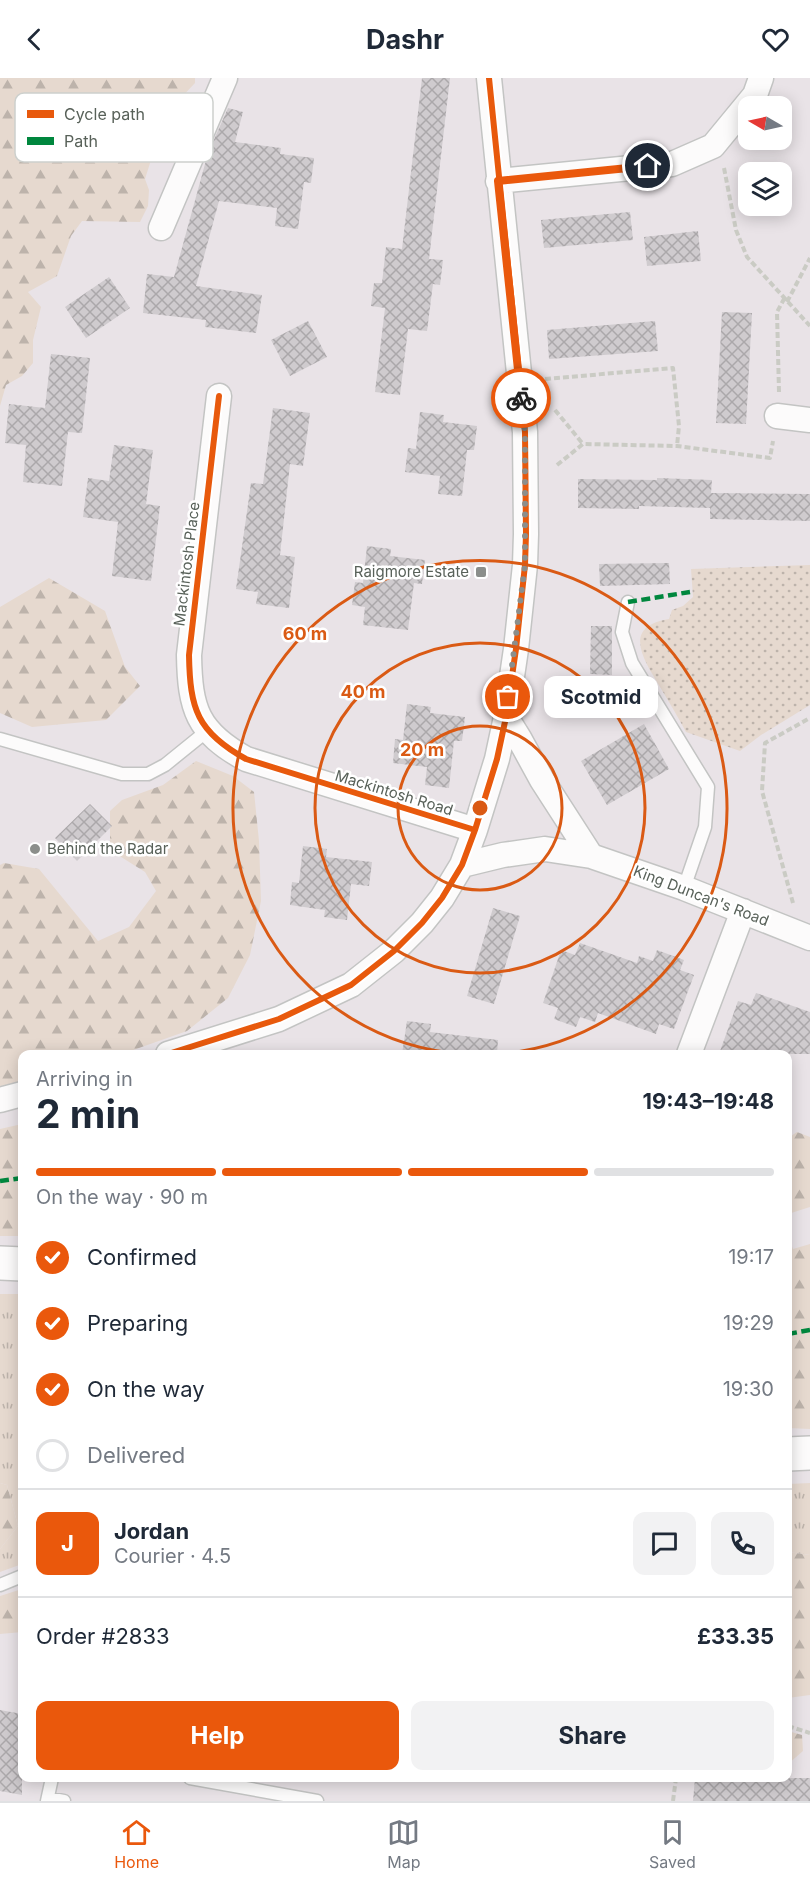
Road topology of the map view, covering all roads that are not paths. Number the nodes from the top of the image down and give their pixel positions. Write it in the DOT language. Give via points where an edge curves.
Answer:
graph roads {
  1 [pos="225,78"];
  2 [pos="489,78"];
  3 [pos="761,78"];
  4 [pos="213,106"];
  5 [pos="189,162"];
  6 [pos="498,181"];
  7 [pos="161,228"];
  8 [pos="219,396"];
  9 [pos="777,416"];
  10 [pos="810,420"];
  11 [pos="628,602"];
  12 [pos="506,717"];
  13 [pos="207,731"];
  14 [pos="0,739"];
  15 [pos="475,830"];
  16 [pos="591,856"];
  17 [pos="462,866"];
  18 [pos="684,888"];
  19 [pos="743,911"];
  20 [pos="810,938"];
  21 [pos="181,1050"];
  22 [pos="691,1050"];
  23 [pos="18,1095"];
  24 [pos="0,1100"];
  25 [pos="0,1263"];
  26 [pos="18,1264"];
  27 [pos="810,1453"];
  28 [pos="792,1454"];
  29 [pos="18,1577"];
  30 [pos="0,1584"];
  31 [pos="51,1782"];
  32 [pos="212,1782"];
  33 [pos="47,1800"];
  34 [pos="64,1801"];
  35 [pos="317,1801"];
  1 -- 4 [label="street"];
  2 -- 6 [label="street"];
  3 -- 6 [label="street" via="755,95 712,146 672,164"];
  5 -- 7 [label="street"];
  6 -- 12 [label="street" via="525,432 526,534"];
  8 -- 13 [label="street, Mackintosh Place" via="189,655 189,684"];
  9 -- 10 [label="street"];
  11 -- 18 [label="lane" via="621,632 632,663 708,787 705,827"];
  12 -- 15 [label="street"];
  12 -- 16 [label="street"];
  13 -- 14 [label="lane" via="148,774 122,774"];
  13 -- 15 [label="street, Mackintosh Road" via="246,759"];
  15 -- 17 [label="street"];
  16 -- 17 [label="street, King Duncan's Road" via="545,849"];
  16 -- 18 [label="street, King Duncan's Road"];
  17 -- 21 [label="street" via="422,923 351,985 279,1019"];
  18 -- 19 [label="street, King Duncan's Road"];
  19 -- 20 [label="street, King Duncan's Road"];
  19 -- 22 [label="street"];
  23 -- 24 [label="street"];
  25 -- 26 [label="main road"];
  27 -- 28 [label="main road"];
  29 -- 30 [label="lane"];
  31 -- 33 [label="lane"];
  32 -- 35 [label="lane"];
  33 -- 34 [label="lane"];
}
